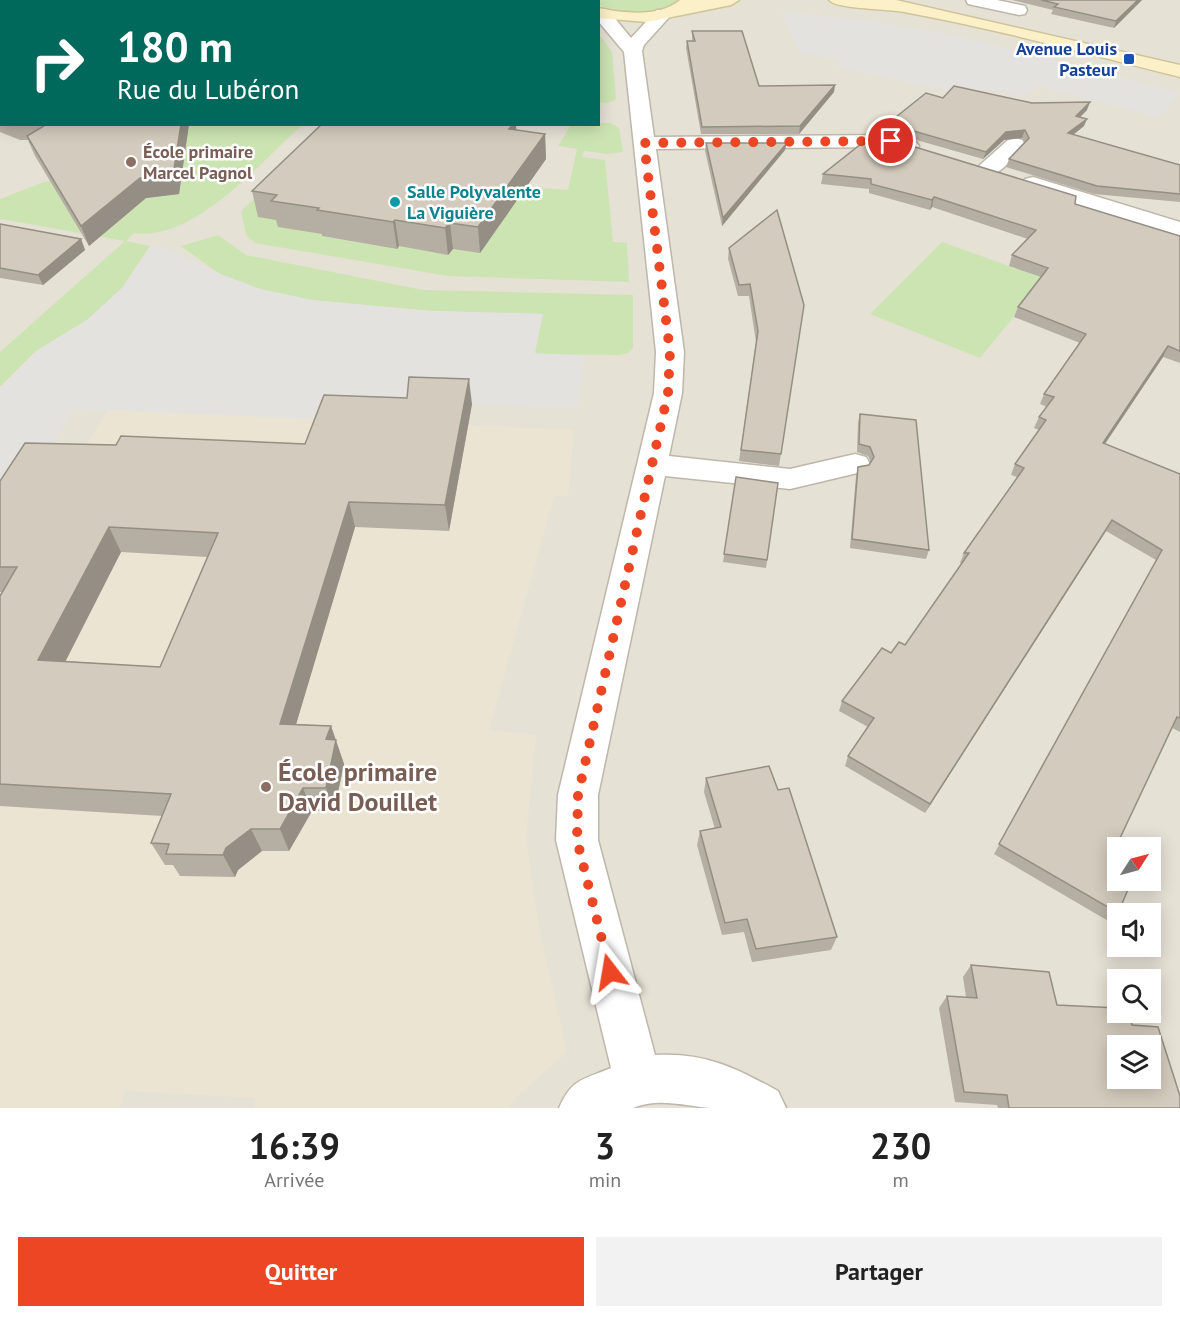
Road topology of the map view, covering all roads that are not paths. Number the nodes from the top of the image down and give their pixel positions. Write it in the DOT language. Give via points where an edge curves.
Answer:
graph roads {
  1 [pos="731,0"];
  2 [pos="837,0"];
  3 [pos="870,0"];
  4 [pos="974,0"];
  5 [pos="903,2"];
  6 [pos="677,8"];
  7 [pos="1019,10"];
  8 [pos="600,13"];
  9 [pos="633,51"];
  10 [pos="1180,71"];
  11 [pos="644,143"];
  12 [pos="1015,144"];
  13 [pos="934,154"];
  14 [pos="966,163"];
  15 [pos="988,170"];
  16 [pos="1180,229"];
  17 [pos="652,464"];
  18 [pos="855,464"];
  19 [pos="638,1081"];
  20 [pos="584,1108"];
  21 [pos="760,1108"];
  1 -- 6 [label="street"];
  2 -- 5 [label="street"];
  3 -- 5 [label="street"];
  4 -- 7 [label="street"];
  5 -- 10 [label="street"];
  6 -- 8 [label="street" via="633,17"];
  6 -- 9 [label="street" via="635,44"];
  8 -- 9 [label="street"];
  9 -- 11 [label="street"];
  11 -- 13 [label="street" via="891,141"];
  11 -- 17 [label="street" via="670,352 668,393"];
  12 -- 15 [label="street"];
  14 -- 15 [label="street"];
  15 -- 16 [label="street"];
  17 -- 18 [label="street" via="790,479"];
  17 -- 19 [label="street" via="578,795 577,840"];
  19 -- 20 [label="street"];
  19 -- 21 [label="street" via="677,1078 718,1085"];
}
